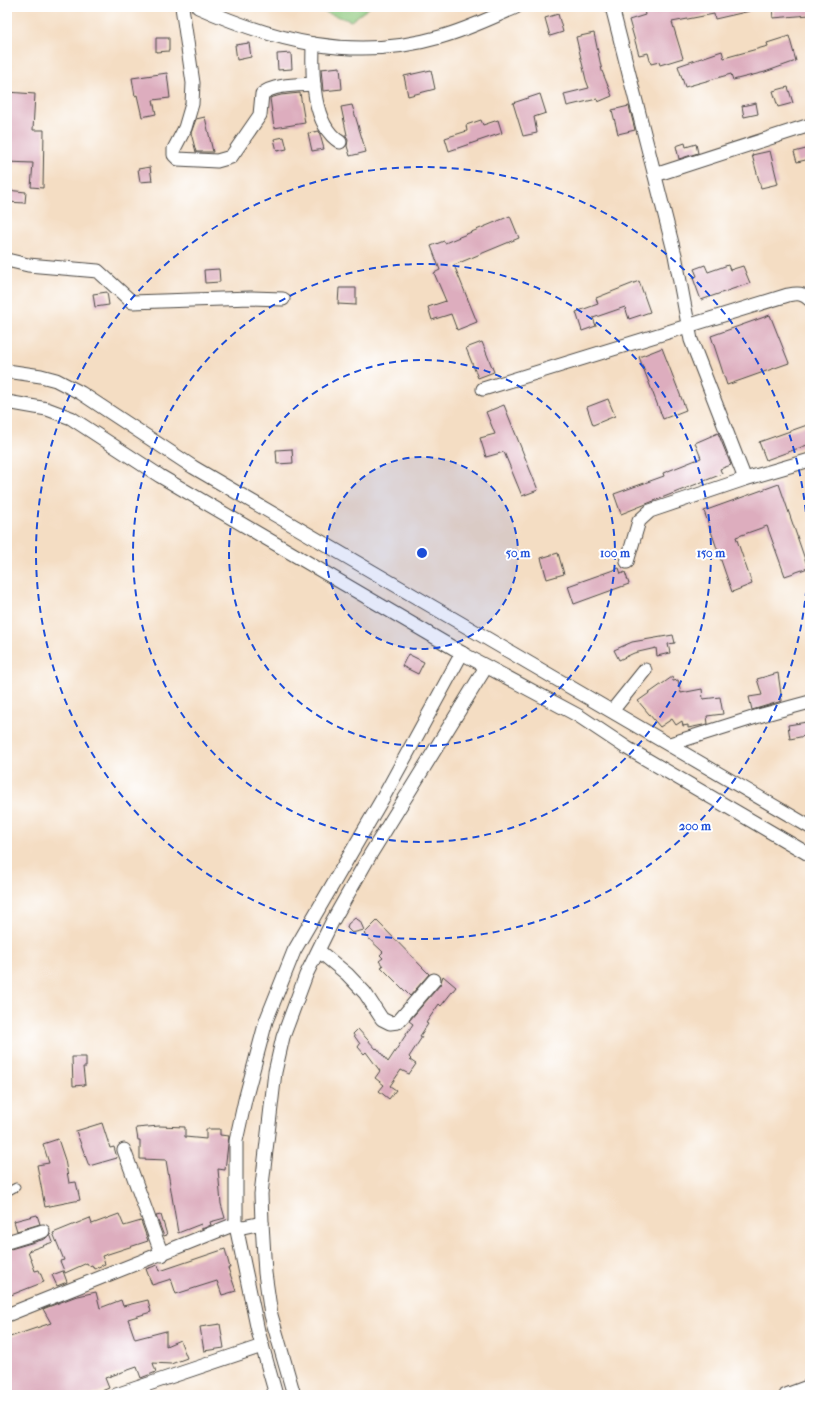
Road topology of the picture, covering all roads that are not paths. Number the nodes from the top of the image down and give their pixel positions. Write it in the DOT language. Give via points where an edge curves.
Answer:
graph roads {
  1 [pos="182,7"];
  2 [pos="198,7"];
  3 [pos="516,7"];
  4 [pos="612,7"];
  5 [pos="313,44"];
  6 [pos="314,84"];
  7 [pos="810,125"];
  8 [pos="340,142"];
  9 [pos="655,175"];
  10 [pos="7,260"];
  11 [pos="283,299"];
  12 [pos="810,300"];
  13 [pos="689,327"];
  14 [pos="7,371"];
  15 [pos="483,389"];
  16 [pos="7,402"];
  17 [pos="810,460"];
  18 [pos="745,479"];
  19 [pos="627,562"];
  20 [pos="465,655"];
  21 [pos="485,665"];
  22 [pos="645,670"];
  23 [pos="810,702"];
  24 [pos="612,710"];
  25 [pos="670,744"];
  26 [pos="810,827"];
  27 [pos="810,855"];
  28 [pos="319,951"];
  29 [pos="434,980"];
  30 [pos="124,1150"];
  31 [pos="16,1187"];
  32 [pos="7,1192"];
  33 [pos="249,1225"];
  34 [pos="42,1231"];
  35 [pos="7,1242"];
  36 [pos="162,1254"];
  37 [pos="7,1315"];
  38 [pos="262,1346"];
  39 [pos="810,1386"];
  40 [pos="116,1395"];
  41 [pos="276,1395"];
  42 [pos="294,1395"];
  43 [pos="786,1395"];
  1 -- 6 [label="street" via="193,83 189,116 174,149 174,155 178,159 218,161 231,157 260,115 262,94 279,87"];
  2 -- 5 [label="street" via="224,19"];
  3 -- 5 [label="street" via="439,38 388,48 347,49"];
  4 -- 9 [label="street"];
  5 -- 6 [label="street"];
  6 -- 8 [label="street" via="325,127"];
  7 -- 9 [label="street"];
  9 -- 13 [label="street" via="675,255"];
  10 -- 11 [label="street" via="28,265 98,271 132,302"];
  12 -- 13 [label="street" via="804,295 788,295"];
  13 -- 15 [label="street"];
  13 -- 18 [label="street" via="691,340"];
  14 -- 24 [label="street" via="41,376 68,386 193,467"];
  16 -- 20 [label="street" via="47,409 71,418 160,476"];
  17 -- 18 [label="street"];
  18 -- 19 [label="street" via="650,511 639,522"];
  20 -- 21 [label="street"];
  20 -- 33 [label="street" via="294,951 270,1009 246,1093 236,1141"];
  21 -- 27 [label="street" via="579,716 627,748"];
  21 -- 28 [label="street" via="370,855 332,922"];
  22 -- 24 [label="street"];
  23 -- 25 [label="street"];
  24 -- 25 [label="street"];
  25 -- 26 [label="street"];
  28 -- 29 [label="street" via="347,974 365,993 382,1019 390,1023 398,1022"];
  28 -- 33 [label="street" via="306,974 289,1017 275,1072 261,1194"];
  30 -- 36 [label="street"];
  31 -- 32 [label="lane"];
  33 -- 36 [label="street" via="230,1226"];
  33 -- 38 [label="street"];
  33 -- 42 [label="street" via="265,1273 271,1315"];
  34 -- 35 [label="street"];
  36 -- 37 [label="street"];
  38 -- 40 [label="street"];
  38 -- 41 [label="street"];
  39 -- 43 [label="street"];
}
